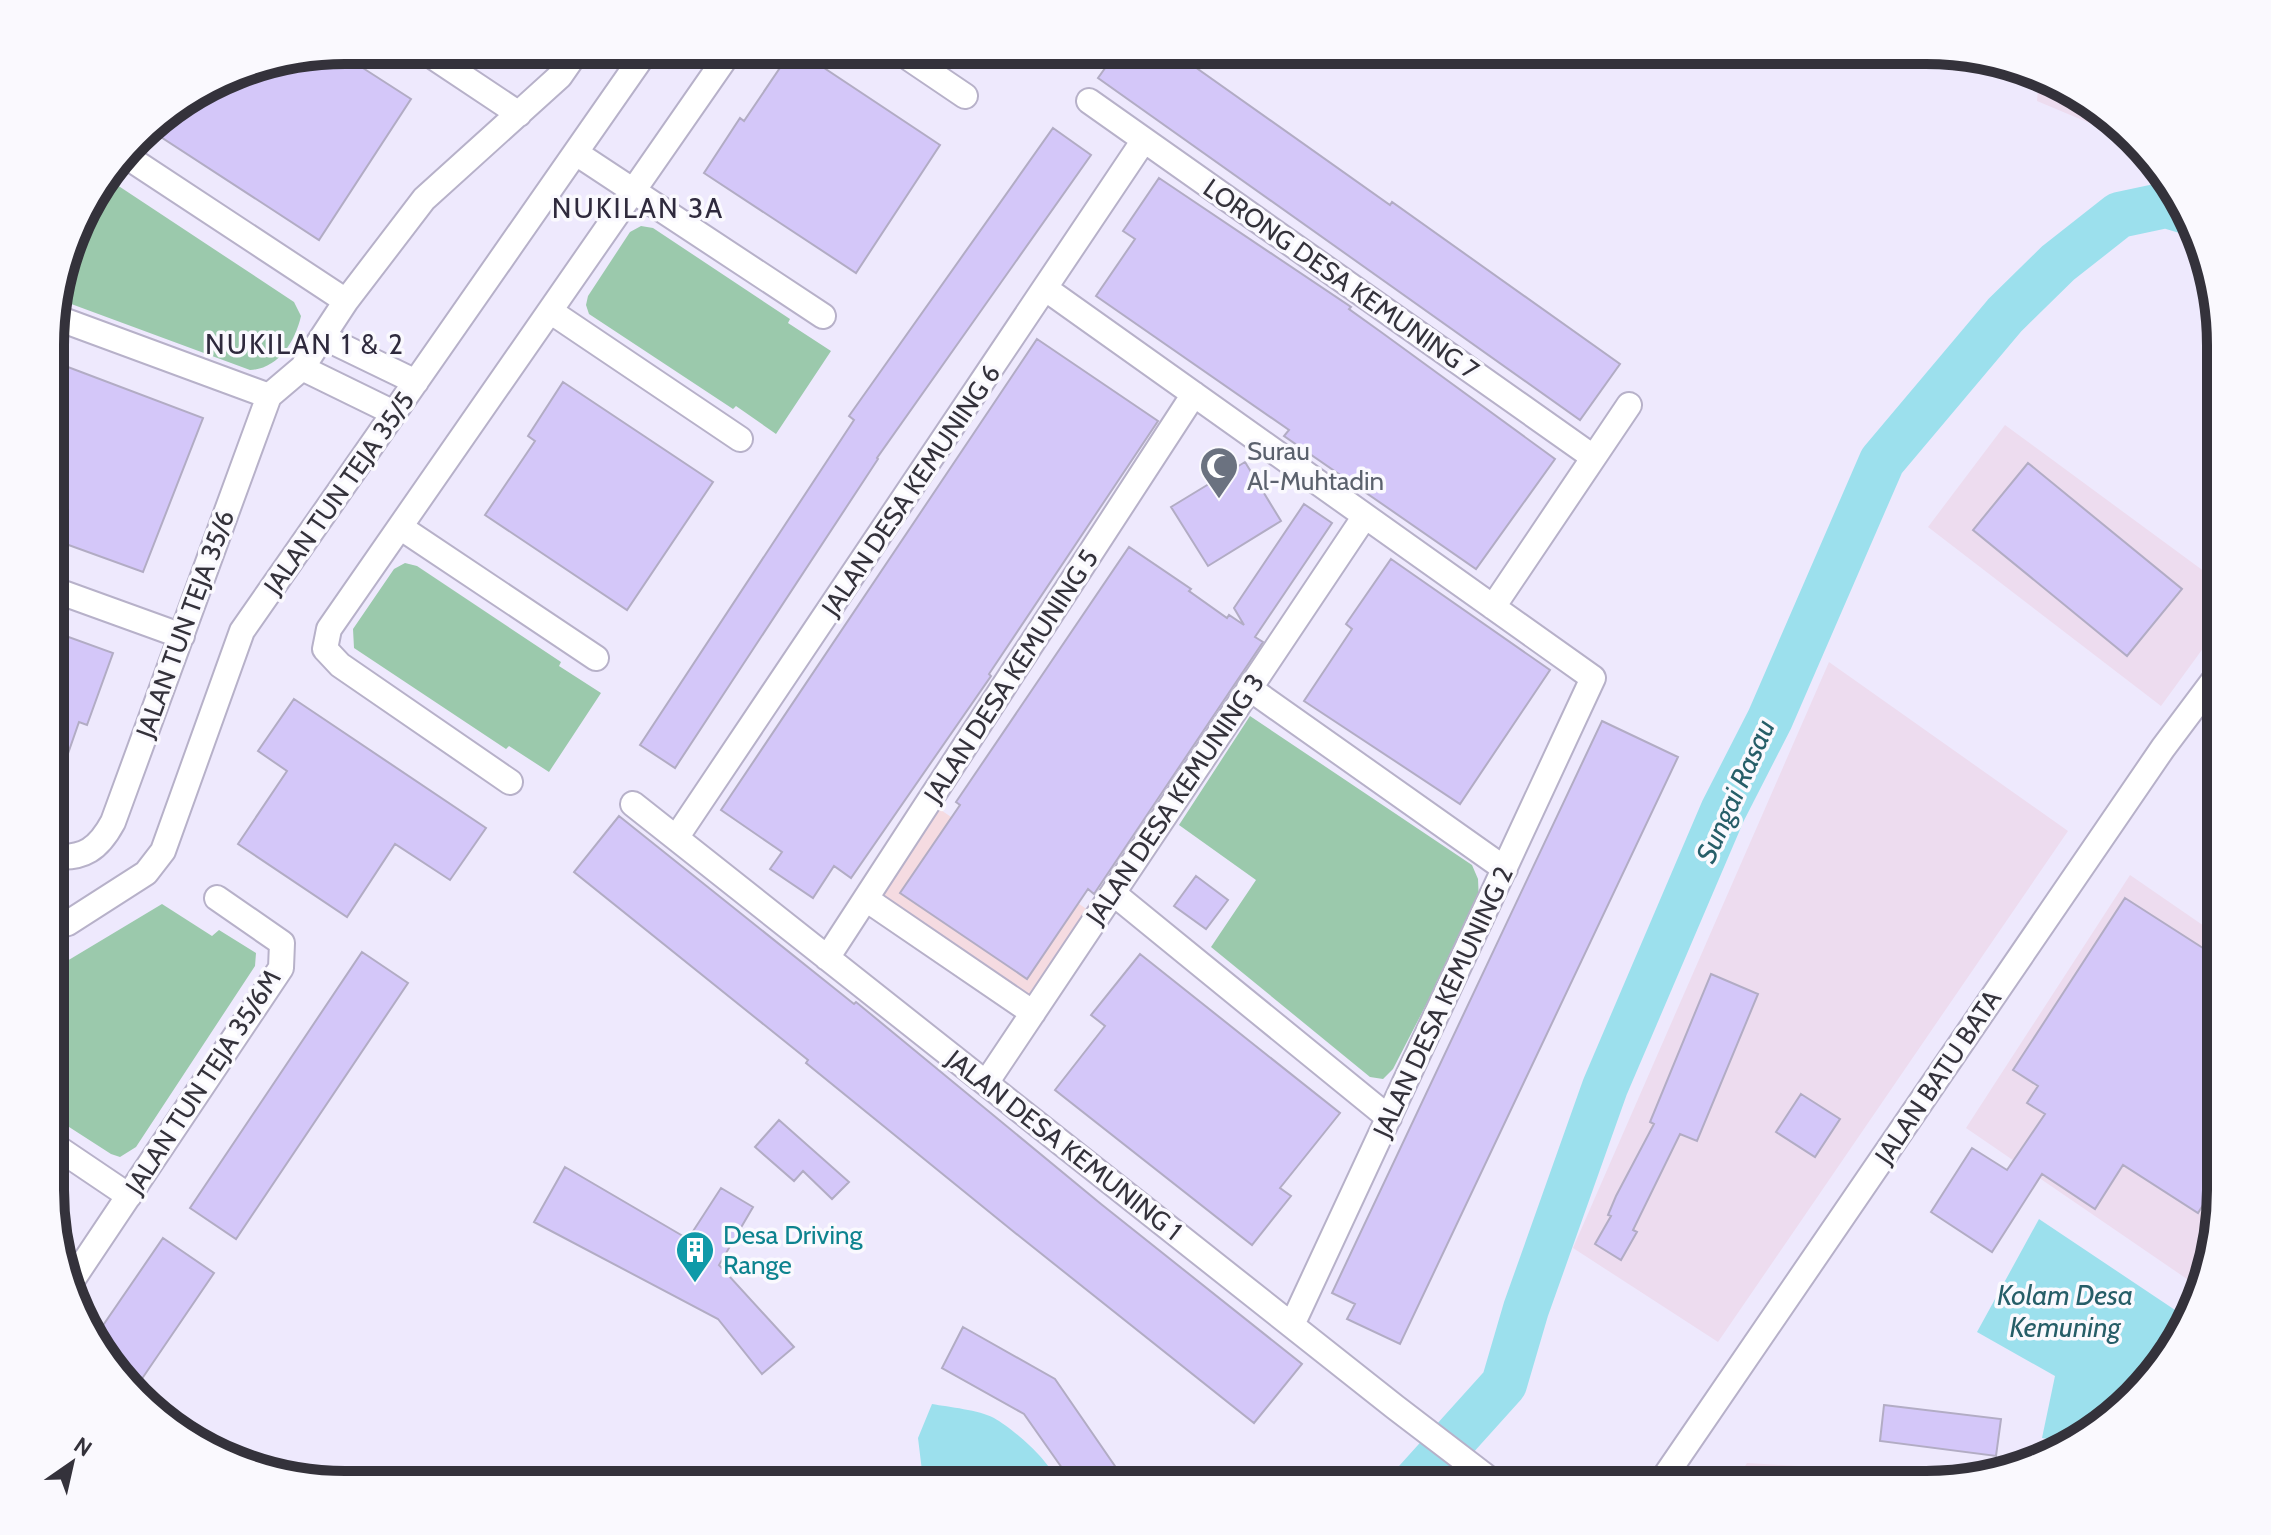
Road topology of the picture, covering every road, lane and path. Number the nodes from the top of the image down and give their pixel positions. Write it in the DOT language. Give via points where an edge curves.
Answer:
graph roads {
  1 [pos="445,65"];
  2 [pos="568,65"];
  3 [pos="637,65"];
  4 [pos="721,65"];
  5 [pos="919,65"];
  6 [pos="965,96"];
  7 [pos="1089,101"];
  8 [pos="519,114"];
  9 [pos="1144,140"];
  10 [pos="576,153"];
  11 [pos="133,161"];
  12 [pos="634,191"];
  13 [pos="1046,289"];
  14 [pos="346,301"];
  15 [pos="550,311"];
  16 [pos="823,316"];
  17 [pos="65,321"];
  18 [pos="323,337"];
  19 [pos="302,368"];
  20 [pos="416,382"];
  21 [pos="1194,394"];
  22 [pos="269,396"];
  23 [pos="1629,405"];
  24 [pos="394,413"];
  25 [pos="740,439"];
  26 [pos="1593,457"];
  27 [pos="1365,516"];
  28 [pos="400,527"];
  29 [pos="64,593"];
  30 [pos="1493,607"];
  31 [pos="182,636"];
  32 [pos="596,658"];
  33 [pos="1249,688"];
  34 [pos="2206,690"];
  35 [pos="510,782"];
  36 [pos="633,804"];
  37 [pos="676,838"];
  38 [pos="64,856"];
  39 [pos="1505,869"];
  40 [pos="1113,893"];
  41 [pos="217,898"];
  42 [pos="866,899"];
  43 [pos="64,924"];
  44 [pos="827,958"];
  45 [pos="1033,1013"];
  46 [pos="986,1083"];
  47 [pos="1389,1118"];
  48 [pos="64,1152"];
  49 [pos="129,1196"];
  50 [pos="77,1273"];
  51 [pos="1292,1325"];
  52 [pos="1478,1470"];
  53 [pos="1669,1470"];
  1 -- 8 [label="street"];
  2 -- 8 [label="street, JALAN TUN TEJA 35/6"];
  3 -- 10 [label="street, JALAN TUN TEJA 35/5"];
  4 -- 12 [label="street"];
  5 -- 6 [label="street"];
  7 -- 9 [label="street, LORONG DESA KEMUNING 7"];
  8 -- 14 [label="street, JALAN TUN TEJA 35/6" via="424,199"];
  9 -- 13 [label="street, JALAN DESA KEMUNING 6"];
  9 -- 26 [label="street, LORONG DESA KEMUNING 7"];
  10 -- 12 [label="street"];
  10 -- 20 [label="street, JALAN TUN TEJA 35/5"];
  11 -- 14 [label="street"];
  12 -- 15 [label="street"];
  12 -- 16 [label="street"];
  13 -- 21 [label="street"];
  13 -- 37 [label="street, JALAN DESA KEMUNING 6"];
  14 -- 18 [label="street, JALAN TUN TEJA 35/6"];
  15 -- 25 [label="street"];
  15 -- 28 [label="street"];
  17 -- 22 [label="street"];
  18 -- 19 [label="street, JALAN TUN TEJA 35/6"];
  18 -- 20 [label="street"];
  19 -- 22 [label="street, JALAN TUN TEJA 35/6"];
  19 -- 24 [label="street"];
  20 -- 24 [label="street, JALAN TUN TEJA 35/5"];
  21 -- 27 [label="street"];
  21 -- 42 [label="street, JALAN DESA KEMUNING 5"];
  22 -- 31 [label="street, JALAN TUN TEJA 35/6"];
  23 -- 26 [label="street"];
  24 -- 43 [label="street, JALAN TUN TEJA 35/5" via="242,631 163,851 146,873"];
  26 -- 30 [label="street"];
  27 -- 30 [label="street"];
  27 -- 33 [label="street, JALAN DESA KEMUNING 3"];
  28 -- 32 [label="street"];
  28 -- 35 [label="street" via="329,629 325,649 340,665"];
  29 -- 31 [label="street"];
  30 -- 39 [label="street, JALAN DESA KEMUNING 2" via="1593,678"];
  31 -- 38 [label="street, JALAN TUN TEJA 35/6" via="102,843 83,855"];
  33 -- 39 [label="street"];
  33 -- 40 [label="street, JALAN DESA KEMUNING 3"];
  34 -- 53 [label="street, JALAN BATU BATA"];
  36 -- 37 [label="street, JALAN DESA KEMUNING 1"];
  37 -- 44 [label="street, JALAN DESA KEMUNING 1"];
  39 -- 47 [label="street, JALAN DESA KEMUNING 2"];
  40 -- 45 [label="street, JALAN DESA KEMUNING 3"];
  40 -- 47 [label="street"];
  41 -- 49 [label="street, JALAN TUN TEJA 35/6M" via="282,943 281,968"];
  42 -- 44 [label="street, JALAN DESA KEMUNING 5"];
  42 -- 45 [label="street"];
  44 -- 46 [label="street, JALAN DESA KEMUNING 1"];
  45 -- 46 [label="street, JALAN DESA KEMUNING 3"];
  46 -- 51 [label="street, JALAN DESA KEMUNING 1"];
  47 -- 51 [label="street, JALAN DESA KEMUNING 2"];
  48 -- 49 [label="street"];
  49 -- 50 [label="street, JALAN TUN TEJA 35/6M"];
  51 -- 52 [label="street, JALAN DESA KEMUNING 1"];
}
